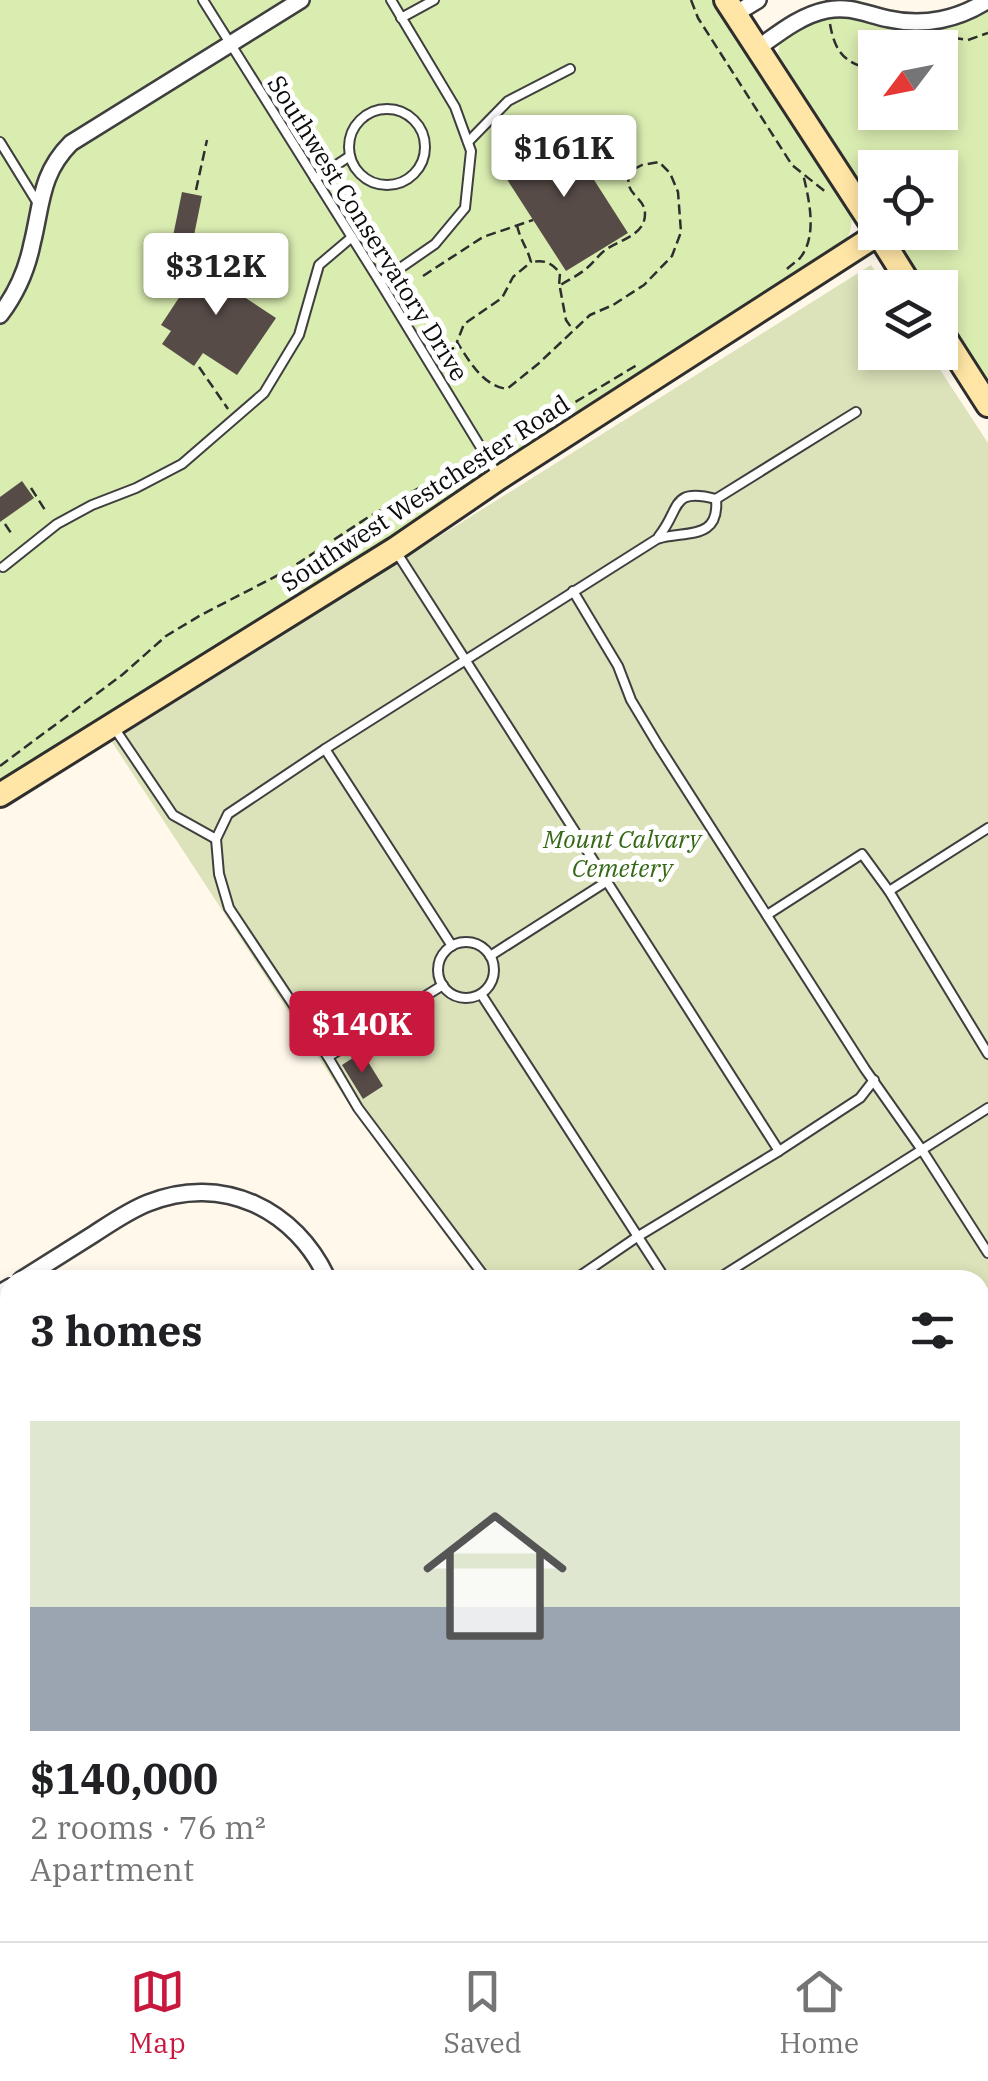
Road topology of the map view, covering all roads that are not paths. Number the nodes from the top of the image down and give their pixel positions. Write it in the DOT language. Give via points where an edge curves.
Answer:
graph roads {
  1 [pos="202,0"];
  2 [pos="301,0"];
  3 [pos="391,0"];
  4 [pos="434,0"];
  5 [pos="758,0"];
  6 [pos="988,0"];
  7 [pos="731,7"];
  8 [pos="402,18"];
  9 [pos="230,44"];
  10 [pos="758,48"];
  11 [pos="570,69"];
  12 [pos="0,142"];
  13 [pos="468,142"];
  14 [pos="350,156"];
  15 [pos="315,179"];
  16 [pos="858,203"];
  17 [pos="39,205"];
  18 [pos="352,237"];
  19 [pos="858,244"];
  20 [pos="380,282"];
  21 [pos="0,314"];
  22 [pos="958,358"];
  23 [pos="988,405"];
  24 [pos="856,412"];
  25 [pos="499,478"];
  26 [pos="716,499"];
  27 [pos="657,538"];
  28 [pos="395,549"];
  29 [pos="3,567"];
  30 [pos="574,592"];
  31 [pos="464,661"];
  32 [pos="112,725"];
  33 [pos="324,749"];
  34 [pos="0,795"];
  35 [pos="988,828"];
  36 [pos="216,839"];
  37 [pos="606,882"];
  38 [pos="888,892"];
  39 [pos="766,915"];
  40 [pos="452,946"];
  41 [pos="490,956"];
  42 [pos="443,985"];
  43 [pos="481,994"];
  44 [pos="988,1054"];
  45 [pos="328,1057"];
  46 [pos="874,1080"];
  47 [pos="988,1108"];
  48 [pos="922,1150"];
  49 [pos="779,1151"];
  50 [pos="637,1237"];
  51 [pos="988,1254"];
  52 [pos="37,1270"];
  53 [pos="323,1270"];
  54 [pos="480,1270"];
  55 [pos="589,1270"];
  56 [pos="659,1270"];
  57 [pos="732,1270"];
  1 -- 9 [label="lane, Southwest Conservatory Drive"];
  2 -- 9 [label="street"];
  3 -- 8 [label="lane"];
  4 -- 8 [label="lane"];
  5 -- 7 [label="street"];
  6 -- 10 [label="street" via="926,22 830,9"];
  7 -- 10 [label="street"];
  8 -- 13 [label="lane"];
  9 -- 15 [label="lane, Southwest Conservatory Drive"];
  9 -- 17 [label="street" via="71,143 54,162"];
  10 -- 16 [label="street"];
  11 -- 13 [label="lane" via="508,101"];
  12 -- 17 [label="lane"];
  13 -- 20 [label="lane" via="465,208 434,244"];
  14 -- 14 [label="lane" via="358,122 378,110 412,118 425,139 414,176 390,186 364,178"];
  14 -- 15 [label="lane"];
  15 -- 18 [label="lane, Southwest Conservatory Drive"];
  17 -- 21 [label="street" via="26,267"];
  18 -- 20 [label="lane, Southwest Conservatory Drive"];
  18 -- 29 [label="lane" via="319,265 299,336 264,393 182,464 92,504"];
  19 -- 25 [label="street, Southwest Westchester Road"];
  20 -- 25 [label="lane, Southwest Conservatory Drive"];
  22 -- 23 [label="street"];
  24 -- 26 [label="lane"];
  25 -- 28 [label="street, Southwest Westchester Road"];
  26 -- 27 [label="lane" via="686,496"];
  26 -- 27 [label="lane" via="713,521 702,532"];
  27 -- 30 [label="lane"];
  28 -- 31 [label="lane"];
  28 -- 32 [label="street, Southwest Westchester Road"];
  30 -- 31 [label="lane"];
  30 -- 39 [label="lane" via="630,700"];
  31 -- 33 [label="lane"];
  31 -- 37 [label="lane"];
  32 -- 34 [label="street, Southwest Westchester Road"];
  32 -- 36 [label="lane" via="174,815"];
  33 -- 36 [label="lane" via="228,814"];
  33 -- 40 [label="lane"];
  35 -- 38 [label="lane"];
  36 -- 45 [label="lane" via="229,908"];
  37 -- 41 [label="lane"];
  37 -- 49 [label="lane"];
  38 -- 39 [label="lane" via="862,854"];
  38 -- 44 [label="lane"];
  39 -- 46 [label="lane"];
  40 -- 41 [label="lane" via="473,943"];
  40 -- 42 [label="lane" via="439,964"];
  41 -- 43 [label="lane" via="494,977"];
  42 -- 43 [label="lane" via="460,998"];
  42 -- 45 [label="lane"];
  43 -- 50 [label="lane"];
  45 -- 54 [label="lane" via="358,1108"];
  46 -- 48 [label="lane"];
  46 -- 49 [label="lane" via="860,1098"];
  47 -- 48 [label="lane"];
  48 -- 51 [label="lane"];
  48 -- 57 [label="lane"];
  49 -- 50 [label="lane"];
  50 -- 55 [label="lane"];
  50 -- 56 [label="lane"];
  52 -- 53 [label="street" via="130,1212 201,1193 245,1199 277,1216"];
}
